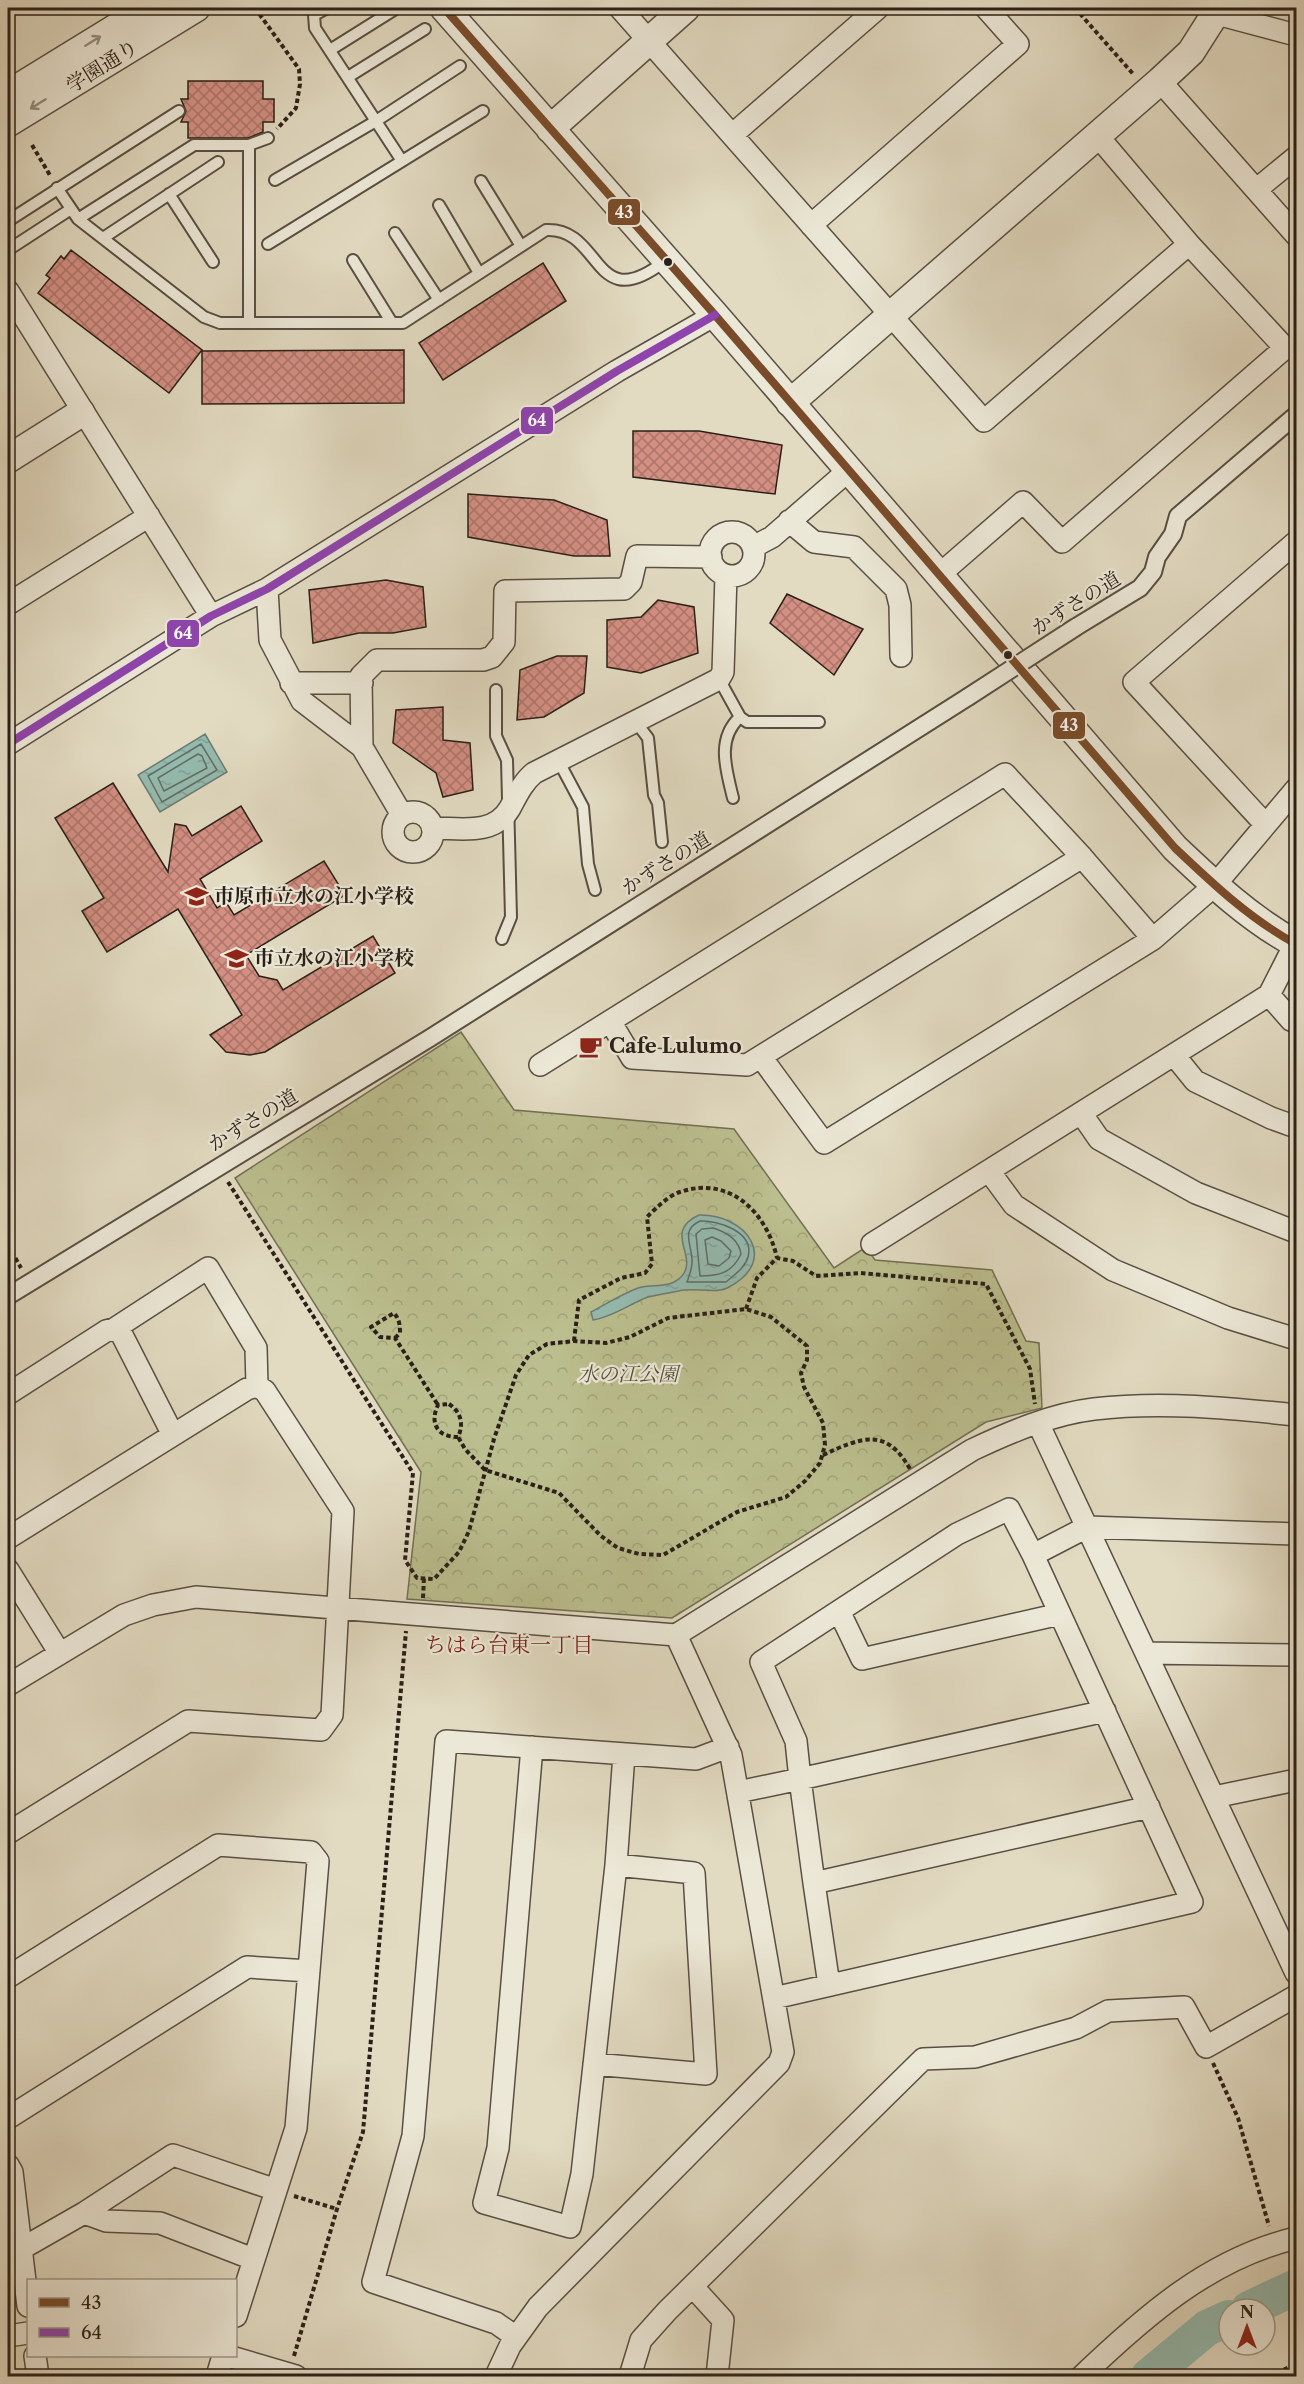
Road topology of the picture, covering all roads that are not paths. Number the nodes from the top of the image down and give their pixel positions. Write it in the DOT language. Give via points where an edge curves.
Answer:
graph roads {
  1 [pos="148,8"];
  2 [pos="195,8"];
  3 [pos="327,8"];
  4 [pos="397,8"];
  5 [pos="444,8"];
  6 [pos="620,8"];
  7 [pos="686,8"];
  8 [pos="878,8"];
  9 [pos="987,8"];
  10 [pos="1218,11"];
  11 [pos="425,29"];
  12 [pos="1296,35"];
  13 [pos="649,41"];
  14 [pos="330,50"];
  15 [pos="460,66"];
  16 [pos="348,77"];
  17 [pos="1160,81"];
  18 [pos="8,94"];
  19 [pos="179,111"];
  20 [pos="483,111"];
  21 [pos="376,121"];
  22 [pos="8,123"];
  23 [pos="550,129"];
  24 [pos="1096,134"];
  25 [pos="732,135"];
  26 [pos="268,138"];
  27 [pos="249,145"];
  28 [pos="1296,157"];
  29 [pos="402,161"];
  30 [pos="218,162"];
  31 [pos="276,180"];
  32 [pos="481,181"];
  33 [pos="57,188"];
  34 [pos="1257,189"];
  35 [pos="169,194"];
  36 [pos="439,205"];
  37 [pos="71,209"];
  38 [pos="78,219"];
  39 [pos="8,220"];
  40 [pos="811,225"];
  41 [pos="395,233"];
  42 [pos="1296,235"];
  43 [pos="103,238"];
  44 [pos="268,244"];
  45 [pos="1189,244"];
  46 [pos="521,246"];
  47 [pos="8,250"];
  48 [pos="353,260"];
  49 [pos="665,261"];
  50 [pos="213,262"];
  51 [pos="479,273"];
  52 [pos="439,300"];
  53 [pos="11,305"];
  54 [pos="715,315"];
  55 [pos="889,316"];
  56 [pos="249,323"];
  57 [pos="392,323"];
  58 [pos="790,403"];
  59 [pos="81,413"];
  60 [pos="1296,415"];
  61 [pos="8,459"];
  62 [pos="849,470"];
  63 [pos="149,516"];
  64 [pos="789,521"];
  65 [pos="1296,542"];
  66 [pos="753,547"];
  67 [pos="711,557"];
  68 [pos="726,575"];
  69 [pos="939,575"];
  70 [pos="267,589"];
  71 [pos="8,604"];
  72 [pos="211,616"];
  73 [pos="901,656"];
  74 [pos="719,679"];
  75 [pos="291,683"];
  76 [pos="362,683"];
  77 [pos="496,690"];
  78 [pos="740,717"];
  79 [pos="635,721"];
  80 [pos="819,722"];
  81 [pos="8,744"];
  82 [pos="362,747"];
  83 [pos="559,762"];
  84 [pos="1296,789"];
  85 [pos="733,798"];
  86 [pos="506,814"];
  87 [pos="402,815"];
  88 [pos="1265,824"];
  89 [pos="433,828"];
  90 [pos="662,842"];
  91 [pos="1082,857"];
  92 [pos="1214,885"];
  93 [pos="596,890"];
  94 [pos="502,939"];
  95 [pos="1153,939"];
  96 [pos="1296,944"];
  97 [pos="1269,995"];
  98 [pos="610,1021"];
  99 [pos="1296,1022"];
  100 [pos="1174,1055"];
  101 [pos="761,1056"];
  102 [pos="540,1065"];
  103 [pos="1081,1113"];
  104 [pos="1296,1127"];
  105 [pos="989,1171"];
  106 [pos="1296,1232"];
  107 [pos="872,1244"];
  108 [pos="8,1296"];
  109 [pos="114,1329"];
  110 [pos="1296,1339"];
  111 [pos="257,1386"];
  112 [pos="8,1395"];
  113 [pos="1296,1414"];
  114 [pos="1038,1423"];
  115 [pos="173,1435"];
  116 [pos="1087,1527"];
  117 [pos="1296,1534"];
  118 [pos="8,1538"];
  119 [pos="1033,1554"];
  120 [pos="8,1570"];
  121 [pos="338,1608"];
  122 [pos="839,1611"];
  123 [pos="1060,1614"];
  124 [pos="676,1635"];
  125 [pos="59,1652"];
  126 [pos="1146,1653"];
  127 [pos="1296,1655"];
  128 [pos="8,1685"];
  129 [pos="1105,1711"];
  130 [pos="532,1747"];
  131 [pos="728,1747"];
  132 [pos="624,1754"];
  133 [pos="800,1779"];
  134 [pos="1296,1780"];
  135 [pos="738,1792"];
  136 [pos="1214,1797"];
  137 [pos="1149,1807"];
  138 [pos="8,1833"];
  139 [pos="616,1865"];
  140 [pos="814,1882"];
  141 [pos="309,1971"];
  142 [pos="1296,1973"];
  143 [pos="8,1977"];
  144 [pos="829,1985"];
  145 [pos="1296,1996"];
  146 [pos="774,1998"];
  147 [pos="594,2064"];
  148 [pos="8,2118"];
  149 [pos="8,2165"];
  150 [pos="276,2190"];
  151 [pos="84,2213"];
  152 [pos="1296,2238"];
  153 [pos="21,2249"];
  154 [pos="253,2259"];
  155 [pos="693,2287"];
  156 [pos="27,2298"];
  157 [pos="237,2313"];
  158 [pos="27,2333"];
  159 [pos="8,2336"];
  160 [pos="516,2337"];
  161 [pos="35,2357"];
  162 [pos="224,2357"];
  163 [pos="232,2357"];
  164 [pos="292,2375"];
  165 [pos="38,2376"];
  166 [pos="217,2376"];
  167 [pos="496,2376"];
  168 [pos="630,2376"];
  169 [pos="717,2376"];
  170 [pos="1082,2376"];
  18 -- 1 [label="street, 学園通り, one-way"];
  2 -- 22 [label="street, 学園通り, one-way"];
  3 -- 14 [label="lane" via="314,15 312,22"];
  4 -- 14 [label="lane"];
  5 -- 23 [label="street"];
  6 -- 13 [label="street"];
  7 -- 13 [label="street"];
  8 -- 25 [label="street"];
  9 -- 40 [label="street" via="1018,44"];
  10 -- 12 [label="street"];
  10 -- 17 [label="street" via="1191,52"];
  11 -- 16 [label="lane"];
  13 -- 23 [label="street"];
  13 -- 25 [label="street"];
  14 -- 16 [label="lane"];
  15 -- 21 [label="lane"];
  16 -- 21 [label="lane"];
  17 -- 24 [label="street"];
  17 -- 34 [label="street"];
  19 -- 33 [label="lane"];
  20 -- 29 [label="lane"];
  21 -- 29 [label="lane"];
  21 -- 31 [label="lane"];
  23 -- 49 [label="street"];
  24 -- 45 [label="street"];
  24 -- 55 [label="street"];
  25 -- 40 [label="street"];
  26 -- 27 [label="lane"];
  27 -- 38 [label="lane" via="194,145"];
  27 -- 56 [label="lane"];
  28 -- 34 [label="street"];
  29 -- 44 [label="lane"];
  30 -- 35 [label="lane"];
  32 -- 46 [label="lane"];
  33 -- 37 [label="lane"];
  33 -- 39 [label="lane"];
  34 -- 42 [label="street"];
  35 -- 43 [label="lane"];
  35 -- 50 [label="lane"];
  36 -- 51 [label="lane"];
  37 -- 38 [label="lane"];
  37 -- 47 [label="lane"];
  38 -- 43 [label="lane"];
  40 -- 55 [label="street"];
  41 -- 52 [label="lane"];
  43 -- 56 [label="lane" via="204,317 220,323"];
  45 -- 55 [label="street" via="984,421"];
  45 -- 69 [label="street" via="1285,348 1062,542 1023,502"];
  46 -- 49 [label="lane" via="546,230 557,229 574,235 603,271 615,279 640,277"];
  46 -- 51 [label="lane"];
  48 -- 57 [label="lane"];
  49 -- 54 [label="street"];
  51 -- 52 [label="lane"];
  52 -- 57 [label="lane" via="403,323"];
  53 -- 59 [label="street"];
  54 -- 58 [label="street"];
  54 -- 70 [label="street" via="617,371"];
  55 -- 58 [label="street"];
  56 -- 57 [label="lane"];
  58 -- 62 [label="street"];
  59 -- 61 [label="street"];
  59 -- 63 [label="street"];
  60 -- 108 [label="street, かずさの道, bridge" via="1178,516 1153,572 1140,588 430,1038"];
  62 -- 64 [label="street"];
  62 -- 69 [label="street"];
  63 -- 71 [label="street"];
  63 -- 72 [label="street"];
  64 -- 66 [label="street" via="772,537"];
  64 -- 73 [label="street" via="814,542 854,547 896,589"];
  65 -- 88 [label="street" via="1134,682"];
  66 -- 67 [label="street" via="741,535 725,534 712,545"];
  66 -- 68 [label="street" via="752,564 747,571"];
  67 -- 68 [label="street" via="716,569"];
  67 -- 76 [label="street" via="637,556 631,582 624,589 505,591 504,642 492,657 377,660 361,676"];
  68 -- 74 [label="street" via="723,672"];
  69 -- 92 [label="street" via="1175,848"];
  70 -- 72 [label="street"];
  70 -- 75 [label="street" via="270,640"];
  72 -- 81 [label="street"];
  74 -- 78 [label="lane"];
  74 -- 79 [label="street"];
  75 -- 76 [label="street"];
  75 -- 82 [label="street" via="302,701"];
  76 -- 82 [label="street"];
  77 -- 86 [label="lane" via="496,736 507,760"];
  78 -- 80 [label="lane" via="747,722"];
  78 -- 85 [label="lane" via="728,728 725,738 726,771"];
  79 -- 83 [label="street"];
  79 -- 90 [label="lane" via="648,738"];
  82 -- 87 [label="street"];
  83 -- 86 [label="street" via="526,780"];
  83 -- 93 [label="lane" via="583,807 588,864"];
  84 -- 88 [label="street"];
  86 -- 89 [label="street" via="487,828"];
  86 -- 94 [label="lane" via="511,917"];
  87 -- 89 [label="street" via="417,812"];
  87 -- 89 [label="street" via="394,835 396,842 409,851 424,848"];
  88 -- 92 [label="street"];
  91 -- 95 [label="street"];
  91 -- 98 [label="street" via="1005,774"];
  91 -- 101 [label="street"];
  92 -- 95 [label="street"];
  92 -- 96 [label="street" via="1251,916"];
  95 -- 101 [label="street" via="825,1143"];
  96 -- 97 [label="street"];
  97 -- 99 [label="street"];
  97 -- 100 [label="street"];
  98 -- 101 [label="street" via="632,1058 747,1065"];
  98 -- 102 [label="street"];
  100 -- 103 [label="street"];
  100 -- 104 [label="street" via="1196,1081"];
  103 -- 105 [label="street"];
  103 -- 106 [label="street" via="1099,1138 1196,1193"];
  105 -- 107 [label="street"];
  105 -- 110 [label="street" via="1014,1205 1113,1270 1228,1318"];
  109 -- 111 [label="street" via="208,1268 256,1348"];
  109 -- 112 [label="street"];
  109 -- 115 [label="street" via="120,1333"];
  111 -- 115 [label="street"];
  111 -- 121 [label="street" via="265,1391 343,1511"];
  113 -- 114 [label="street" via="1194,1404 1093,1409"];
  114 -- 116 [label="street"];
  114 -- 124 [label="street" via="972,1450"];
  115 -- 118 [label="street"];
  116 -- 117 [label="street"];
  116 -- 119 [label="street"];
  116 -- 126 [label="street"];
  119 -- 122 [label="street" via="1009,1509 957,1534"];
  119 -- 123 [label="street"];
  120 -- 125 [label="street"];
  121 -- 124 [label="street"];
  121 -- 125 [label="street" via="196,1597 124,1615"];
  121 -- 138 [label="street" via="332,1715 321,1730 188,1721"];
  122 -- 123 [label="street" via="862,1659"];
  122 -- 133 [label="street" via="761,1662 796,1741"];
  123 -- 129 [label="street"];
  124 -- 131 [label="street"];
  125 -- 128 [label="street"];
  126 -- 127 [label="street"];
  126 -- 136 [label="street"];
  129 -- 133 [label="street"];
  129 -- 137 [label="street"];
  130 -- 132 [label="street"];
  130 -- 147 [label="street" via="498,2148 484,2203 570,2228 582,2174"];
  130 -- 160 [label="street" via="446,1741 413,2136 373,2282 496,2323"];
  131 -- 132 [label="street" via="696,1759"];
  131 -- 135 [label="street"];
  132 -- 139 [label="street"];
  133 -- 135 [label="street"];
  133 -- 140 [label="street"];
  134 -- 136 [label="street"];
  135 -- 146 [label="street"];
  136 -- 142 [label="street"];
  137 -- 140 [label="street"];
  137 -- 144 [label="street" via="1192,1902"];
  139 -- 147 [label="street"];
  139 -- 147 [label="street" via="694,1873 706,2074"];
  140 -- 144 [label="street"];
  141 -- 143 [label="street" via="318,1861 311,1852 219,1845"];
  141 -- 148 [label="street" via="247,1966"];
  141 -- 150 [label="street" via="296,2128"];
  144 -- 146 [label="street"];
  145 -- 155 [label="street" via="1206,2047 1184,2007 1108,2011 1076,2028 975,2057 923,2059"];
  146 -- 160 [label="street" via="783,2052 779,2063 566,2276"];
  149 -- 153 [label="street"];
  150 -- 151 [label="street" via="173,2155"];
  150 -- 154 [label="street"];
  151 -- 153 [label="street"];
  151 -- 154 [label="street" via="106,2221 160,2223"];
  152 -- 170 [label="street" via="1274,2244 1189,2284 1140,2320"];
  153 -- 156 [label="street"];
  154 -- 157 [label="street"];
  155 -- 168 [label="street" via="641,2340"];
  155 -- 169 [label="street" via="723,2320"];
  158 -- 159 [label="street"];
  160 -- 167 [label="street"];
  161 -- 165 [label="street"];
  162 -- 166 [label="street"];
  163 -- 164 [label="street"];
}
